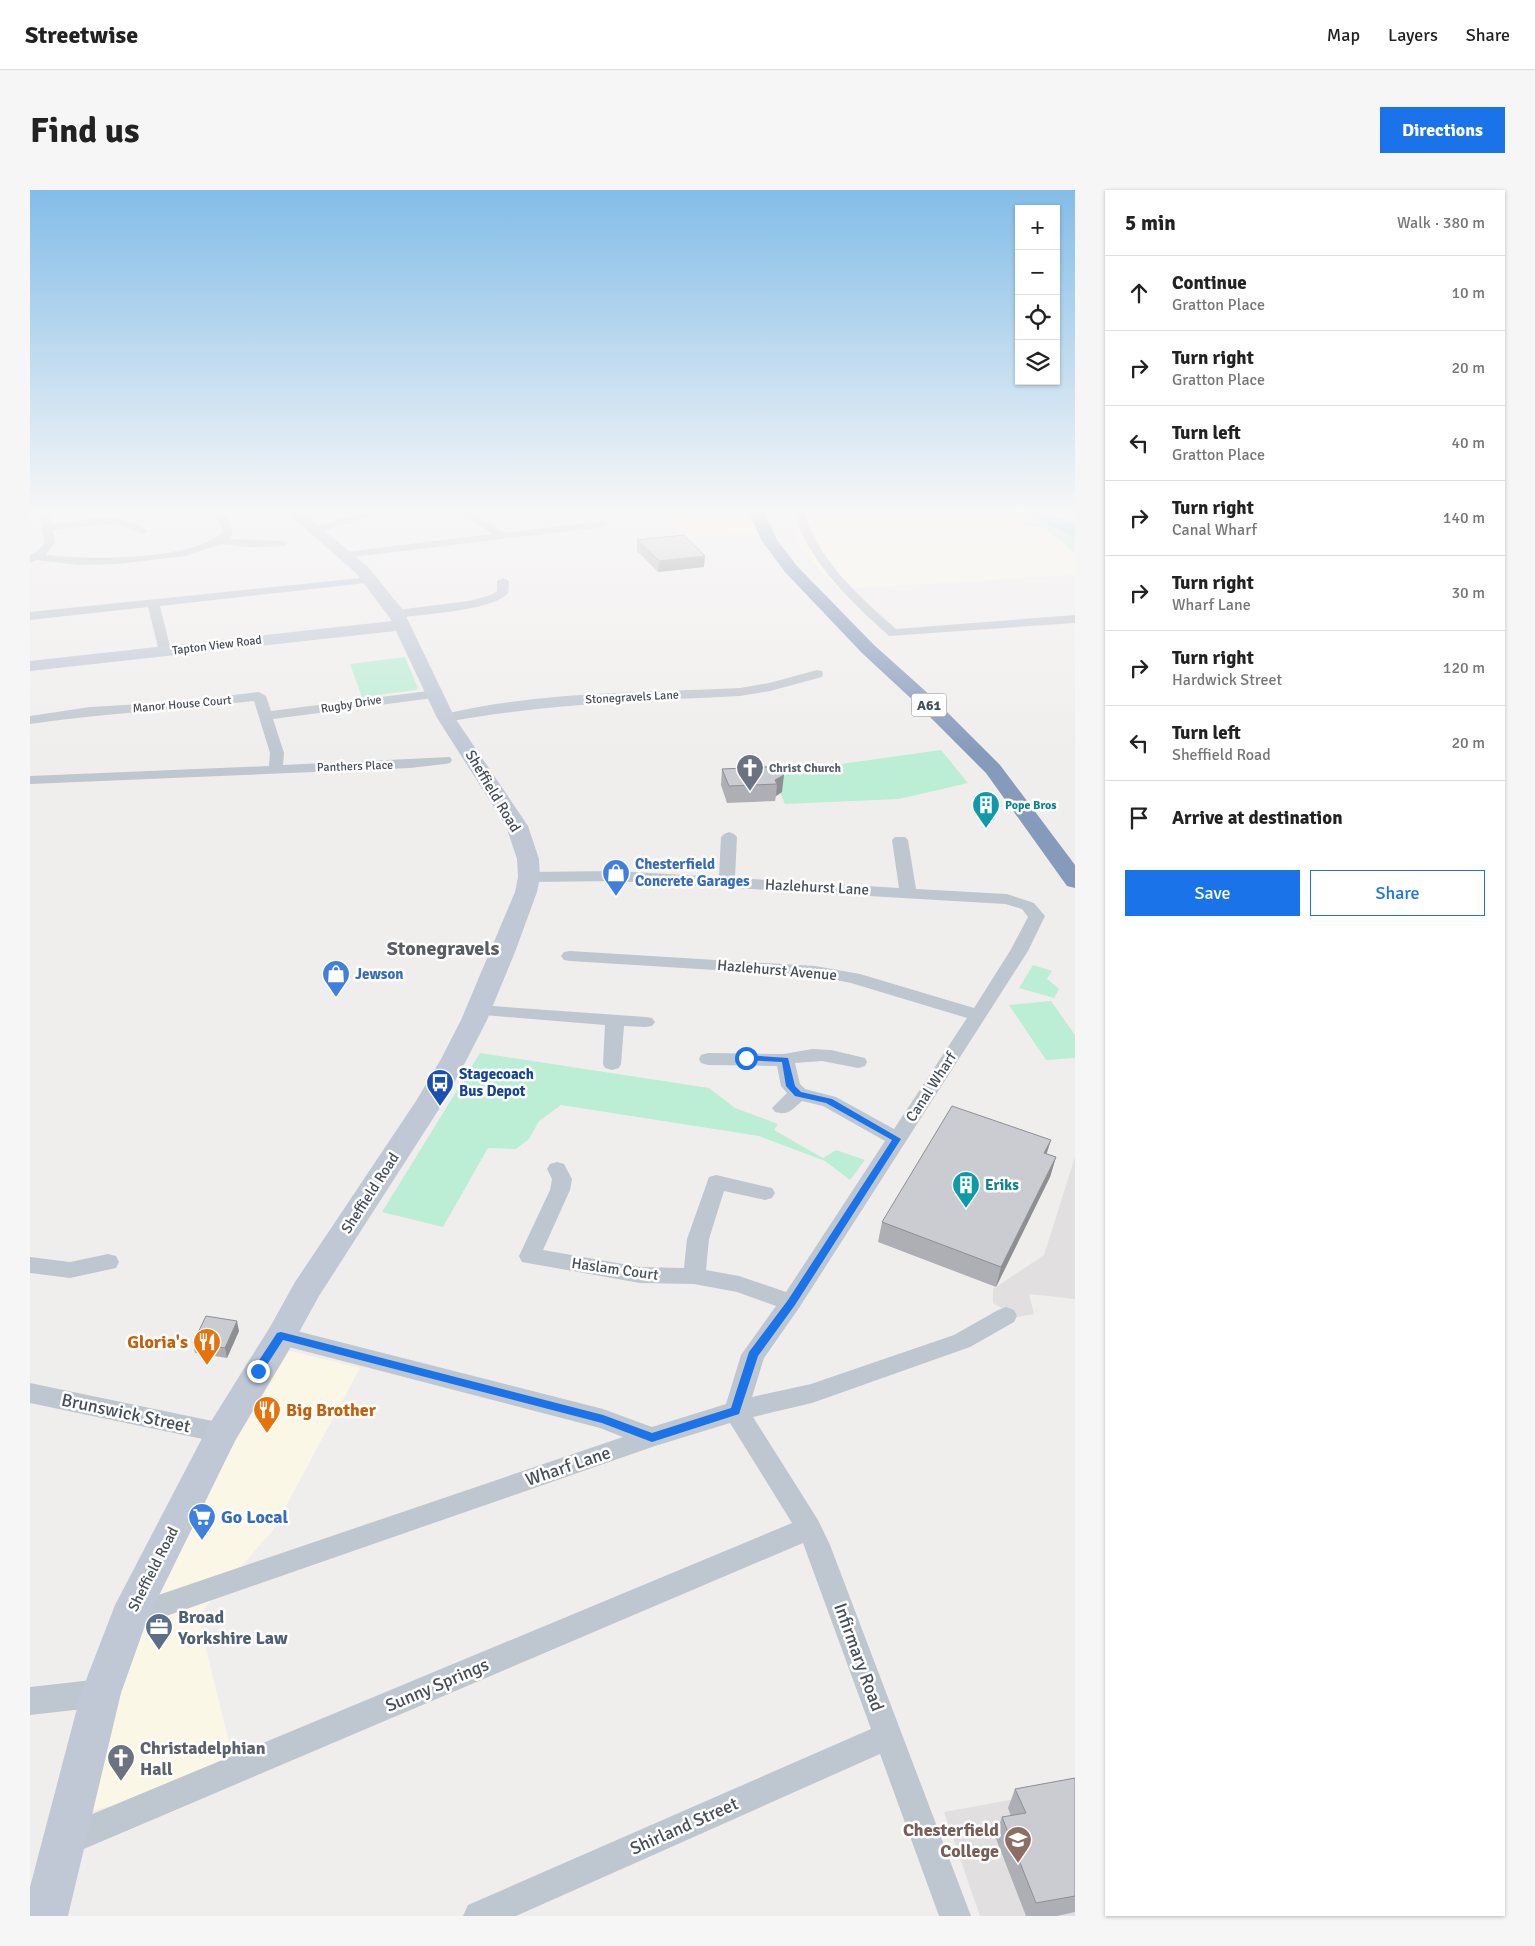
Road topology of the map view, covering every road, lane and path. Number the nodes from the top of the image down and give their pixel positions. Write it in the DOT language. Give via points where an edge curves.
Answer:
graph roads {
  1 [pos="262,592"];
  2 [pos="380,592"];
  3 [pos="503,592"];
  4 [pos="813,592"];
  5 [pos="828,592"];
  6 [pos="850,592"];
  7 [pos="152,603"];
  8 [pos="30,616"];
  9 [pos="400,619"];
  10 [pos="1075,619"];
  11 [pos="165,651"];
  12 [pos="30,666"];
  13 [pos="817,674"];
  14 [pos="441,706"];
  15 [pos="266,716"];
  16 [pos="30,720"];
  17 [pos="445,760"];
  18 [pos="276,769"];
  19 [pos="30,780"];
  20 [pos="1063,834"];
  21 [pos="729,837"];
  22 [pos="900,840"];
  23 [pos="529,877"];
  24 [pos="1075,881"];
  25 [pos="727,882"];
  26 [pos="908,892"];
  27 [pos="1037,916"];
  28 [pos="570,956"];
  29 [pos="478,1010"];
  30 [pos="978,1015"];
  31 [pos="615,1019"];
  32 [pos="646,1022"];
  33 [pos="708,1059"];
  34 [pos="785,1060"];
  35 [pos="858,1062"];
  36 [pos="612,1064"];
  37 [pos="798,1094"];
  38 [pos="782,1108"];
  39 [pos="897,1139"];
  40 [pos="557,1169"];
  41 [pos="765,1192"];
  42 [pos="108,1262"];
  43 [pos="30,1265"];
  44 [pos="694,1276"];
  45 [pos="791,1302"];
  46 [pos="1006,1316"];
  47 [pos="281,1336"];
  48 [pos="30,1393"];
  49 [pos="736,1411"];
  50 [pos="222,1433"];
  51 [pos="652,1437"];
  52 [pos="809,1528"];
  53 [pos="129,1617"];
  54 [pos="101,1693"];
  55 [pos="30,1701"];
  56 [pos="888,1736"];
  57 [pos="65,1841"];
  58 [pos="45,1916"];
  59 [pos="479,1916"];
  60 [pos="955,1916"];
  1 -- 7 [label="street"];
  2 -- 9 [label="main road, Sheffield Road"];
  3 -- 9 [label="street" via="487,601"];
  4 -- 24 [label="highway, A61" via="992,769"];
  5 -- 20 [label="highway, A61" via="1010,769"];
  6 -- 10 [label="street" via="893,633"];
  7 -- 8 [label="street"];
  7 -- 11 [label="street"];
  9 -- 11 [label="main road, Tapton View Road"];
  9 -- 14 [label="main road, Sheffield Road"];
  11 -- 12 [label="main road, Tapton View Road"];
  13 -- 14 [label="street, Stonegravels Lane" via="740,692 556,701 505,707"];
  14 -- 15 [label="street, Rugby Drive" via="379,699"];
  14 -- 23 [label="main road, Sheffield Road" via="517,826 528,859"];
  15 -- 16 [label="street, Manor House Court" via="259,696 176,706 90,711"];
  15 -- 18 [label="street, Manor House Court" via="277,753"];
  17 -- 18 [label="street, Panthers Place" via="410,770"];
  18 -- 19 [label="street"];
  21 -- 25 [label="street"];
  22 -- 26 [label="street"];
  23 -- 25 [label="street, Hazlehurst Lane" via="615,876"];
  23 -- 29 [label="main road, Sheffield Road" via="526,892"];
  25 -- 26 [label="street, Hazlehurst Lane"];
  26 -- 27 [label="street, Hazlehurst Lane" via="1007,899 1028,906"];
  27 -- 30 [label="street, Canal Wharf"];
  28 -- 30 [label="street, Hazlehurst Avenue" via="815,971 854,978"];
  29 -- 31 [label="street"];
  29 -- 47 [label="main road, Sheffield Road" via="429,1103 306,1290"];
  30 -- 39 [label="street, Canal Wharf"];
  31 -- 32 [label="street"];
  31 -- 36 [label="street"];
  33 -- 34 [label="street"];
  34 -- 35 [label="street" via="807,1054"];
  34 -- 37 [label="street" via="791,1086"];
  37 -- 38 [label="street"];
  37 -- 39 [label="street" via="829,1101"];
  39 -- 45 [label="street, Canal Wharf"];
  40 -- 44 [label="street, Haslam Court" via="562,1179 560,1190 530,1256 640,1275"];
  41 -- 44 [label="street" via="716,1182 698,1239"];
  42 -- 43 [label="street" via="70,1270"];
  44 -- 45 [label="street, Haslam Court" via="739,1284"];
  45 -- 49 [label="street, Canal Wharf" via="753,1355"];
  46 -- 49 [label="street, Wharf Lane" via="962,1341 812,1393"];
  47 -- 50 [label="main road, Sheffield Road"];
  47 -- 51 [label="street" via="603,1419"];
  48 -- 50 [label="street, Brunswick Street"];
  49 -- 51 [label="street, Wharf Lane"];
  49 -- 52 [label="street, Infirmary Road"];
  50 -- 53 [label="main road, Sheffield Road"];
  51 -- 53 [label="street, Wharf Lane"];
  52 -- 56 [label="street, Infirmary Road"];
  52 -- 57 [label="street, Sunny Springs"];
  53 -- 54 [label="main road, Sheffield Road"];
  54 -- 55 [label="street"];
  54 -- 57 [label="main road, Sheffield Road"];
  56 -- 59 [label="street, Shirland Street"];
  56 -- 60 [label="street, Infirmary Road"];
  57 -- 58 [label="main road, Sheffield Road"];
}
